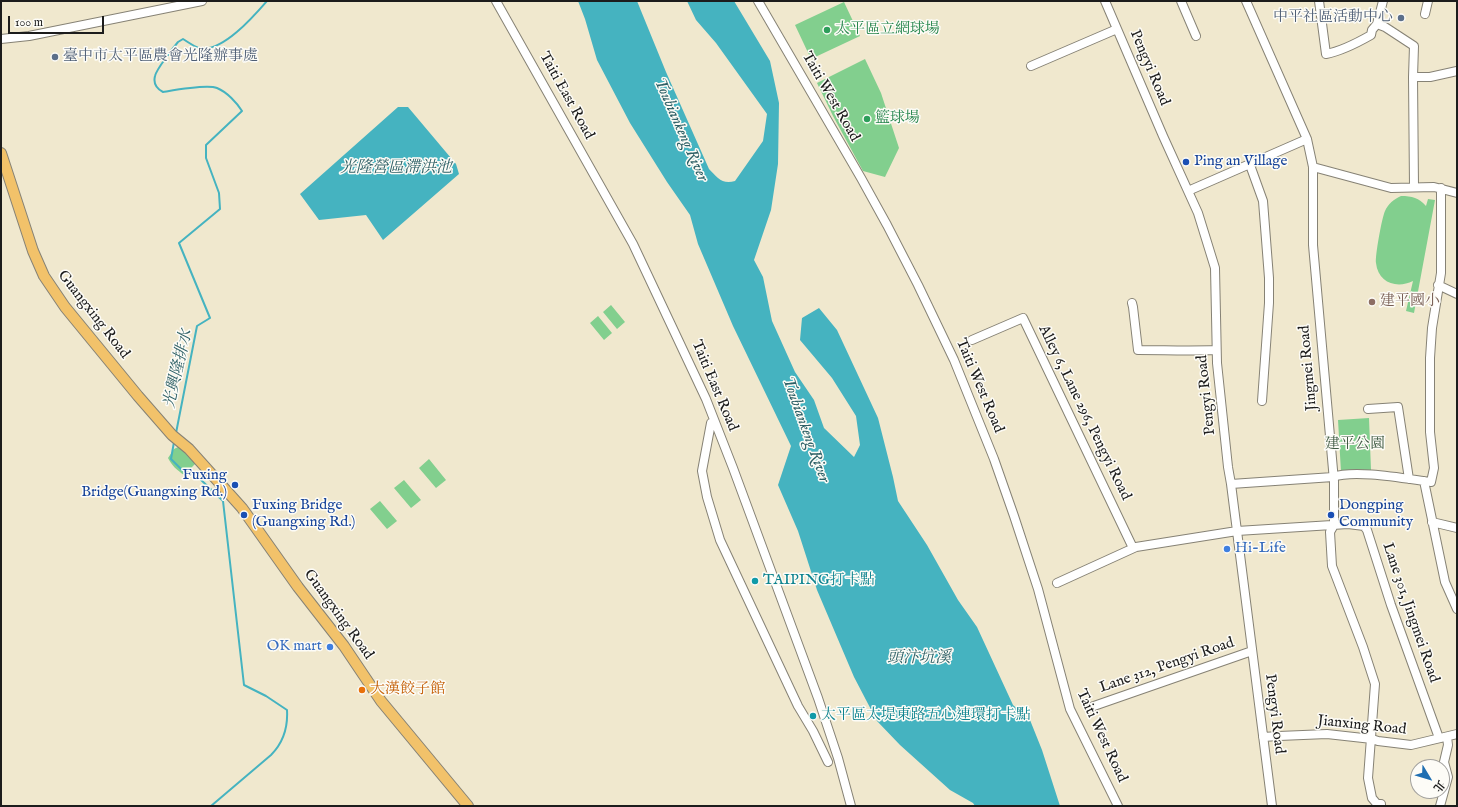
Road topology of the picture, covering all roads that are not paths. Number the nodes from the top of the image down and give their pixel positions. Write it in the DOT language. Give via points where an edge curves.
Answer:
graph roads {
  1 [pos="202,1"];
  2 [pos="496,1"];
  3 [pos="758,1"];
  4 [pos="1105,1"];
  5 [pos="1181,1"];
  6 [pos="1246,1"];
  7 [pos="1319,1"];
  8 [pos="1383,1"];
  9 [pos="1428,1"];
  10 [pos="1425,14"];
  11 [pos="1376,24"];
  12 [pos="1117,29"];
  13 [pos="1196,36"];
  14 [pos="1,39"];
  15 [pos="1031,66"];
  16 [pos="1457,71"];
  17 [pos="1413,78"];
  18 [pos="1307,139"];
  19 [pos="1,153"];
  20 [pos="1250,165"];
  21 [pos="1313,167"];
  22 [pos="1414,186"];
  23 [pos="1441,188"];
  24 [pos="1188,191"];
  25 [pos="1457,192"];
  26 [pos="1438,285"];
  27 [pos="1457,294"];
  28 [pos="1132,303"];
  29 [pos="972,340"];
  30 [pos="1216,350"];
  31 [pos="1262,401"];
  32 [pos="1368,409"];
  33 [pos="710,422"];
  34 [pos="1333,477"];
  35 [pos="1409,479"];
  36 [pos="1427,482"];
  37 [pos="1232,484"];
  38 [pos="1432,522"];
  39 [pos="1334,525"];
  40 [pos="1457,528"];
  41 [pos="1237,532"];
  42 [pos="1133,548"];
  43 [pos="1056,583"];
  44 [pos="1457,609"];
  45 [pos="1252,651"];
  46 [pos="1091,707"];
  47 [pos="1457,734"];
  48 [pos="1263,737"];
  49 [pos="1443,737"];
  50 [pos="1372,738"];
  51 [pos="828,762"];
  52 [pos="1381,805"];
  53 [pos="468,806"];
  54 [pos="851,806"];
  55 [pos="1118,806"];
  56 [pos="1272,806"];
  57 [pos="1440,806"];
  1 -- 14 [label="street" via="37,35"];
  2 -- 54 [label="street, Taiti East Road" via="633,244 706,399 818,698"];
  3 -- 55 [label="street, Taiti West Road" via="887,225 954,360 1014,516 1038,589 1070,709"];
  4 -- 12 [label="street, Pengyi Road"];
  5 -- 13 [label="street"];
  6 -- 18 [label="street, Jingmei Road"];
  7 -- 11 [label="street" via="1326,54 1357,43 1370,35"];
  8 -- 11 [label="street"];
  9 -- 10 [label="street"];
  11 -- 17 [label="street" via="1414,46"];
  12 -- 15 [label="street"];
  12 -- 24 [label="street, Pengyi Road"];
  16 -- 17 [label="street"];
  17 -- 22 [label="street"];
  18 -- 20 [label="street"];
  18 -- 21 [label="street, Jingmei Road"];
  19 -- 53 [label="main road, Guangxing Road" via="33,251 44,276 65,307 172,435 189,449 242,508 344,646 381,701"];
  20 -- 24 [label="street"];
  20 -- 31 [label="street" via="1263,201 1269,278"];
  21 -- 22 [label="street" via="1391,188"];
  21 -- 34 [label="street, Jingmei Road" via="1313,245"];
  22 -- 23 [label="street"];
  23 -- 25 [label="street"];
  23 -- 26 [label="street" via="1441,273"];
  24 -- 30 [label="street, Pengyi Road" via="1198,213 1215,268"];
  26 -- 27 [label="street"];
  26 -- 36 [label="street" via="1430,358 1430,432 1434,468"];
  28 -- 30 [label="street" via="1138,350"];
  29 -- 42 [label="street, Alley 6, Lane 296, Pengyi Road" via="1023,318"];
  30 -- 37 [label="street, Pengyi Road"];
  32 -- 35 [label="street" via="1398,407"];
  33 -- 51 [label="street" via="702,471 720,540 798,706"];
  34 -- 35 [label="street" via="1368,475"];
  34 -- 37 [label="street"];
  34 -- 39 [label="street, Jingmei Road"];
  35 -- 36 [label="street"];
  36 -- 38 [label="street"];
  37 -- 41 [label="street, Pengyi Road"];
  38 -- 40 [label="street"];
  38 -- 44 [label="street" via="1445,582"];
  39 -- 41 [label="street"];
  39 -- 49 [label="street, Lane 301, Jingmei Road" via="1364,526 1367,530 1391,605"];
  39 -- 50 [label="street, Jingmei Road" via="1330,532 1332,566 1375,684"];
  41 -- 42 [label="street"];
  41 -- 45 [label="street, Pengyi Road"];
  42 -- 43 [label="street"];
  45 -- 46 [label="street, Lane 312, Pengyi Road"];
  45 -- 48 [label="street, Pengyi Road"];
  47 -- 49 [label="street, Jianxing Road"];
  48 -- 50 [label="street, Jianxing Road" via="1327,734"];
  48 -- 56 [label="street, Pengyi Road"];
  49 -- 50 [label="street, Jianxing Road" via="1411,745"];
  49 -- 57 [label="street" via="1448,746 1444,762 1448,777"];
  50 -- 52 [label="street, Jingmei Road" via="1368,778 1372,798"];
}
